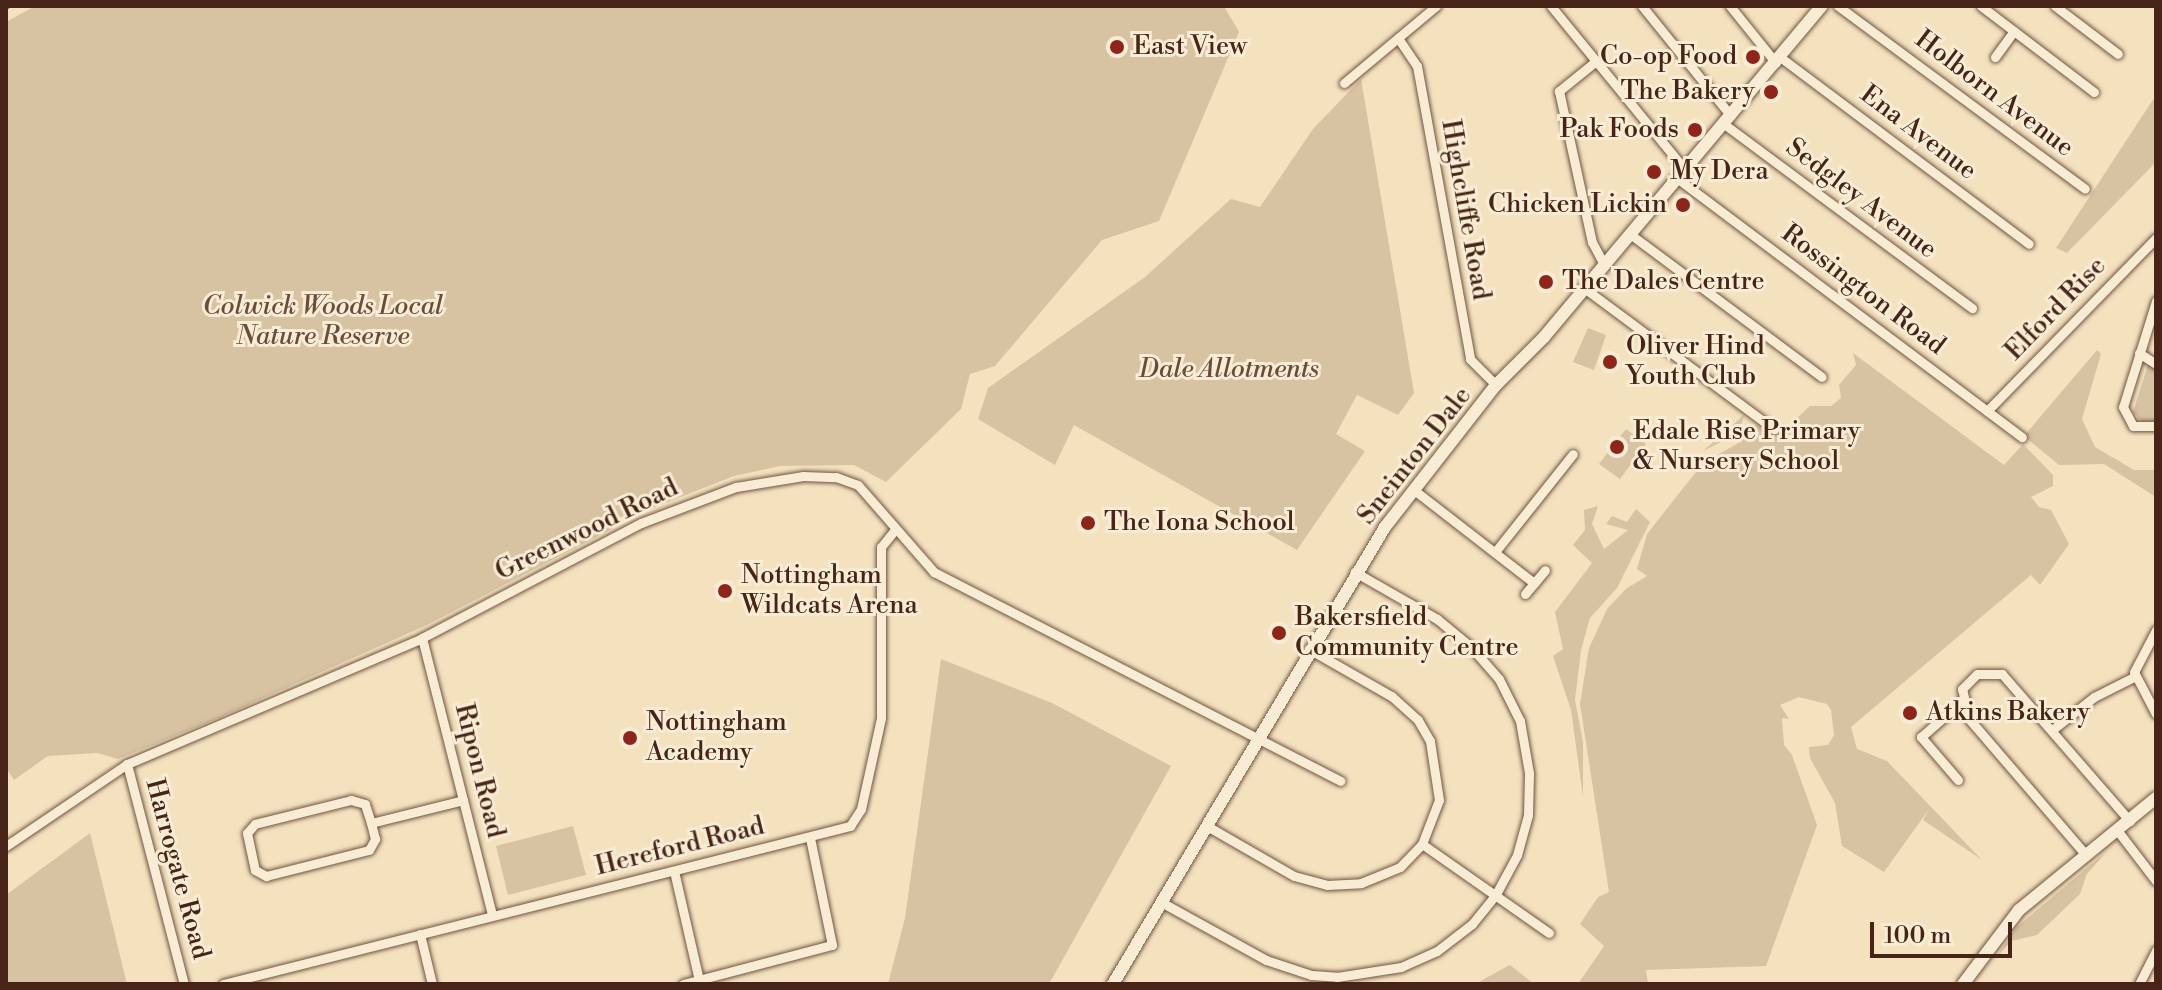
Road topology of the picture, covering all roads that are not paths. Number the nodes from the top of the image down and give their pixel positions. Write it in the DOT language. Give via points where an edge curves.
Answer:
graph roads {
  1 [pos="1436,6"];
  2 [pos="1551,6"];
  3 [pos="1642,6"];
  4 [pos="1730,6"];
  5 [pos="1838,6"];
  6 [pos="1981,6"];
  7 [pos="2055,6"];
  8 [pos="1815,8"];
  9 [pos="2014,31"];
  10 [pos="1398,38"];
  11 [pos="2118,54"];
  12 [pos="1995,57"];
  13 [pos="1778,60"];
  14 [pos="1596,61"];
  15 [pos="1344,83"];
  16 [pos="2094,92"];
  17 [pos="1728,120"];
  18 [pos="1682,174"];
  19 [pos="2085,189"];
  20 [pos="1630,234"];
  21 [pos="2156,238"];
  22 [pos="2029,244"];
  23 [pos="1604,265"];
  24 [pos="1584,288"];
  25 [pos="2156,301"];
  26 [pos="1972,308"];
  27 [pos="2139,353"];
  28 [pos="2156,364"];
  29 [pos="1822,377"];
  30 [pos="1496,385"];
  31 [pos="1987,411"];
  32 [pos="2156,426"];
  33 [pos="1774,429"];
  34 [pos="2022,437"];
  35 [pos="1573,454"];
  36 [pos="1414,490"];
  37 [pos="894,531"];
  38 [pos="1495,552"];
  39 [pos="1545,570"];
  40 [pos="1355,572"];
  41 [pos="1534,583"];
  42 [pos="1525,594"];
  43 [pos="2156,630"];
  44 [pos="422,638"];
  45 [pos="1309,649"];
  46 [pos="2134,677"];
  47 [pos="1962,701"];
  48 [pos="2156,714"];
  49 [pos="2052,730"];
  50 [pos="1260,736"];
  51 [pos="127,764"];
  52 [pos="1958,780"];
  53 [pos="1340,781"];
  54 [pos="2156,798"];
  55 [pos="463,800"];
  56 [pos="2130,821"];
  57 [pos="371,823"];
  58 [pos="1207,826"];
  59 [pos="2117,830"];
  60 [pos="810,838"];
  61 [pos="1422,844"];
  62 [pos="6,846"];
  63 [pos="2086,855"];
  64 [pos="674,871"];
  65 [pos="2156,881"];
  66 [pos="1496,894"];
  67 [pos="1161,902"];
  68 [pos="492,915"];
  69 [pos="1549,933"];
  70 [pos="420,934"];
  71 [pos="2156,950"];
  72 [pos="699,980"];
  73 [pos="712,981"];
  74 [pos="184,984"];
  75 [pos="223,984"];
  76 [pos="432,984"];
  77 [pos="683,984"];
  78 [pos="1113,984"];
  79 [pos="1963,984"];
  80 [pos="2139,984"];
  1 -- 10 [label="street"];
  2 -- 14 [label="street, Rossington Road"];
  3 -- 17 [label="street, Sedgley Avenue"];
  4 -- 13 [label="street, Ena Avenue"];
  5 -- 19 [label="street, Holborn Avenue"];
  6 -- 9 [label="street"];
  7 -- 11 [label="street"];
  8 -- 13 [label="street, Sneinton Dale"];
  9 -- 12 [label="street"];
  9 -- 16 [label="street"];
  10 -- 15 [label="street"];
  10 -- 30 [label="street, Highcliffe Road" via="1417,66 1470,359"];
  13 -- 17 [label="street, Sneinton Dale"];
  13 -- 22 [label="street, Ena Avenue"];
  14 -- 18 [label="street, Rossington Road"];
  14 -- 23 [label="street" via="1559,91 1592,242"];
  17 -- 18 [label="street, Sneinton Dale"];
  17 -- 26 [label="street, Sedgley Avenue"];
  18 -- 20 [label="street, Sneinton Dale"];
  18 -- 31 [label="street, Rossington Road"];
  20 -- 23 [label="street, Sneinton Dale"];
  20 -- 29 [label="street"];
  21 -- 31 [label="street, Elford Rise"];
  23 -- 24 [label="street, Sneinton Dale"];
  24 -- 30 [label="street, Sneinton Dale"];
  24 -- 33 [label="street"];
  25 -- 27 [label="street"];
  27 -- 28 [label="street"];
  27 -- 32 [label="street" via="2124,412 2141,430"];
  30 -- 36 [label="street, Sneinton Dale"];
  31 -- 34 [label="street, Rossington Road"];
  35 -- 38 [label="street" via="1569,467"];
  36 -- 38 [label="street"];
  36 -- 40 [label="street, Sneinton Dale"];
  37 -- 44 [label="street, Greenwood Road" via="866,491 844,478 803,476 751,483 649,519"];
  37 -- 50 [label="street, Greenwood Road" via="921,561 951,581"];
  37 -- 60 [label="street, Hereford Road" via="881,547 881,718 861,809 850,826"];
  38 -- 41 [label="street"];
  39 -- 41 [label="street"];
  40 -- 45 [label="street, Sneinton Dale"];
  40 -- 66 [label="street" via="1437,619 1471,647 1499,679 1520,721 1529,773 1528,815 1517,855"];
  41 -- 42 [label="street"];
  43 -- 46 [label="street" via="2134,667"];
  44 -- 51 [label="street, Greenwood Road"];
  44 -- 55 [label="street, Ripon Road"];
  45 -- 50 [label="street, Sneinton Dale"];
  45 -- 61 [label="street" via="1391,696 1418,720 1440,777 1439,800"];
  46 -- 48 [label="street"];
  46 -- 49 [label="street" via="2094,697"];
  47 -- 49 [label="street" via="1962,689 1977,674 2002,674"];
  47 -- 52 [label="street" via="1921,737"];
  47 -- 63 [label="street" via="1969,719"];
  49 -- 56 [label="street"];
  50 -- 53 [label="street, Greenwood Road"];
  50 -- 58 [label="street, Sneinton Dale"];
  51 -- 62 [label="street, Greenwood Road"];
  51 -- 74 [label="street, Harrogate Road"];
  54 -- 56 [label="street"];
  55 -- 57 [label="street"];
  55 -- 68 [label="street, Ripon Road"];
  56 -- 59 [label="street"];
  57 -- 57 [label="street" via="375,839 369,850 266,876 255,870 247,833 255,824 351,800 365,804"];
  58 -- 61 [label="street" via="1294,876 1327,885 1361,883 1400,867"];
  58 -- 67 [label="street, Sneinton Dale"];
  59 -- 63 [label="street"];
  59 -- 65 [label="street"];
  60 -- 64 [label="street, Hereford Road"];
  60 -- 73 [label="street" via="832,945"];
  61 -- 66 [label="street"];
  63 -- 79 [label="street" via="2007,921"];
  64 -- 68 [label="street, Hereford Road"];
  64 -- 72 [label="street"];
  66 -- 67 [label="street" via="1472,924 1437,951 1401,967 1337,977 1311,975 1266,960"];
  66 -- 69 [label="street"];
  67 -- 78 [label="street, Sneinton Dale"];
  68 -- 70 [label="street, Hereford Road"];
  70 -- 75 [label="street, Hereford Road"];
  70 -- 76 [label="street"];
  71 -- 80 [label="street"];
  72 -- 73 [label="street"];
  72 -- 77 [label="street"];
}
